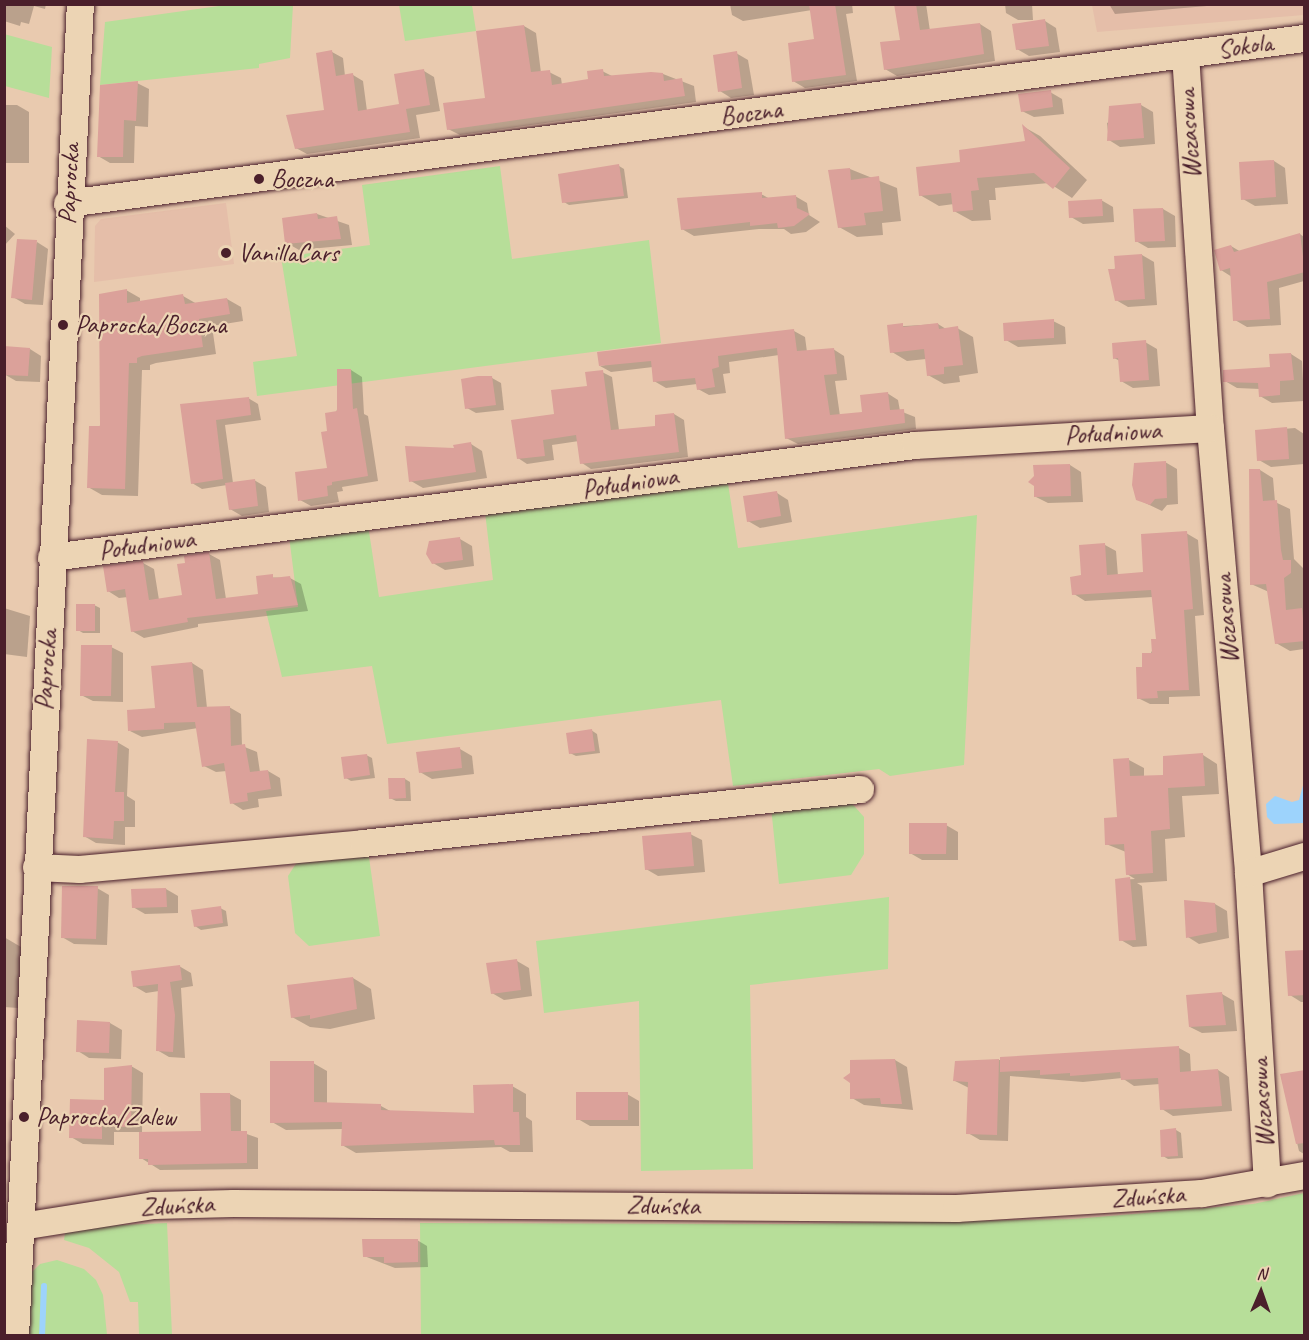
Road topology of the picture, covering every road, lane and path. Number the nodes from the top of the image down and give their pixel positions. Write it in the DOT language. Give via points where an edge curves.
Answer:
graph roads {
  1 [pos="80,4"];
  2 [pos="1305,38"];
  3 [pos="1185,54"];
  4 [pos="68,203"];
  5 [pos="1210,428"];
  6 [pos="51,557"];
  7 [pos="860,789"];
  8 [pos="1305,856"];
  9 [pos="36,867"];
  10 [pos="1248,873"];
  11 [pos="1305,1175"];
  12 [pos="1267,1183"];
  13 [pos="15,1236"];
  14 [pos="15,1335"];
  1 -- 4 [label="street, Paprocka"];
  2 -- 3 [label="street, Sokola"];
  3 -- 4 [label="street, Boczna"];
  3 -- 5 [label="street, Wczasowa"];
  4 -- 6 [label="street, Paprocka"];
  5 -- 6 [label="street, Południowa" via="935,442"];
  5 -- 10 [label="street, Wczasowa"];
  6 -- 9 [label="street, Paprocka"];
  7 -- 9 [label="street" via="363,843 79,869"];
  8 -- 10 [label="street"];
  9 -- 13 [label="street, Paprocka"];
  10 -- 12 [label="street, Wczasowa"];
  11 -- 12 [label="street, Zduńska"];
  12 -- 13 [label="street, Zduńska" via="1202,1193 956,1208 153,1205"];
  13 -- 14 [label="street, Paprocka"];
}
